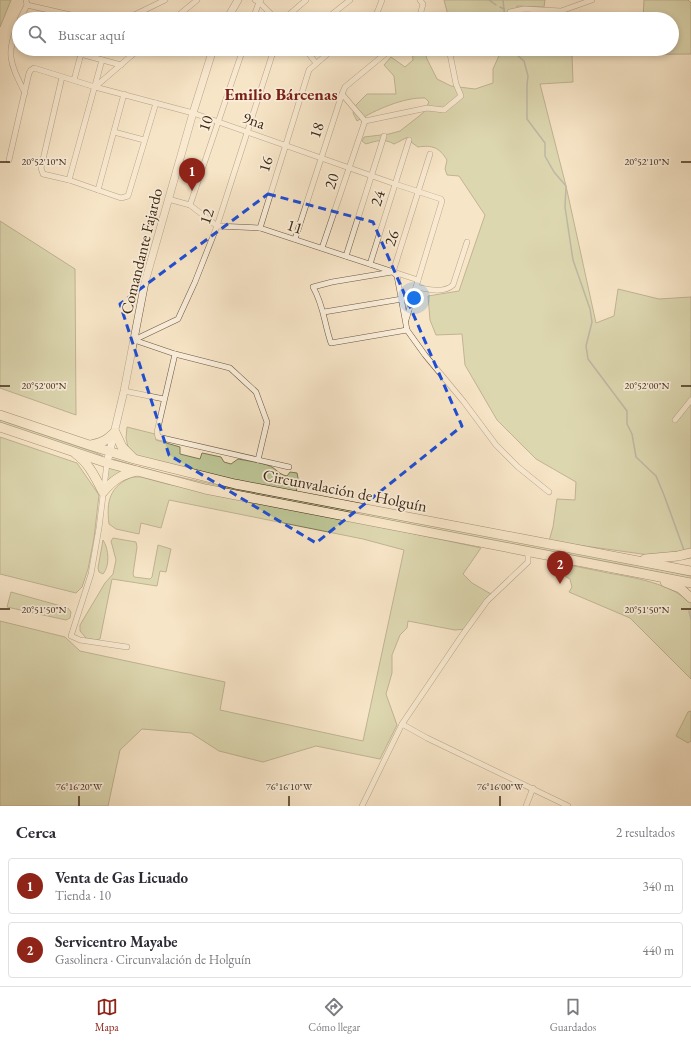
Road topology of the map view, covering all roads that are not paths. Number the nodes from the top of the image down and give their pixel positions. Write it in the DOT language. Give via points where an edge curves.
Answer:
graph roads {
  1 [pos="165,0"];
  2 [pos="197,0"];
  3 [pos="238,0"];
  4 [pos="306,0"];
  5 [pos="350,0"];
  6 [pos="382,0"];
  7 [pos="420,0"];
  8 [pos="592,0"];
  9 [pos="259,1"];
  10 [pos="26,2"];
  11 [pos="22,12"];
  12 [pos="62,12"];
  13 [pos="140,12"];
  14 [pos="182,12"];
  15 [pos="231,12"];
  16 [pos="255,12"];
  17 [pos="269,12"];
  18 [pos="292,12"];
  19 [pos="335,12"];
  20 [pos="377,12"];
  21 [pos="421,12"];
  22 [pos="510,12"];
  23 [pos="12,41"];
  24 [pos="80,56"];
  25 [pos="88,56"];
  26 [pos="131,56"];
  27 [pos="211,56"];
  28 [pos="241,56"];
  29 [pos="272,56"];
  30 [pos="310,56"];
  31 [pos="324,56"];
  32 [pos="383,56"];
  33 [pos="450,56"];
  34 [pos="102,60"];
  35 [pos="316,63"];
  36 [pos="121,65"];
  37 [pos="62,77"];
  38 [pos="74,80"];
  39 [pos="95,87"];
  40 [pos="25,93"];
  41 [pos="124,94"];
  42 [pos="342,94"];
  43 [pos="156,103"];
  44 [pos="193,112"];
  45 [pos="365,121"];
  46 [pos="219,122"];
  47 [pos="114,132"];
  48 [pos="247,132"];
  49 [pos="384,136"];
  50 [pos="144,140"];
  51 [pos="409,140"];
  52 [pos="285,145"];
  53 [pos="430,154"];
  54 [pos="321,158"];
  55 [pos="9,160"];
  56 [pos="349,167"];
  57 [pos="371,175"];
  58 [pos="69,180"];
  59 [pos="395,184"];
  60 [pos="98,190"];
  61 [pos="420,192"];
  62 [pos="168,199"];
  63 [pos="190,205"];
  64 [pos="216,226"];
  65 [pos="260,228"];
  66 [pos="295,239"];
  67 [pos="467,242"];
  68 [pos="322,248"];
  69 [pos="346,256"];
  70 [pos="370,264"];
  71 [pos="393,272"];
  72 [pos="418,280"];
  73 [pos="416,287"];
  74 [pos="402,299"];
  75 [pos="324,312"];
  76 [pos="406,320"];
  77 [pos="407,330"];
  78 [pos="134,340"];
  79 [pos="175,354"];
  80 [pos="124,391"];
  81 [pos="164,399"];
  82 [pos="691,400"];
  83 [pos="0,415"];
  84 [pos="675,420"];
  85 [pos="0,427"];
  86 [pos="115,432"];
  87 [pos="89,445"];
  88 [pos="70,450"];
  89 [pos="109,452"];
  90 [pos="134,459"];
  91 [pos="258,460"];
  92 [pos="107,463"];
  93 [pos="289,467"];
  94 [pos="138,471"];
  95 [pos="103,492"];
  96 [pos="549,492"];
  97 [pos="528,552"];
  98 [pos="691,553"];
  99 [pos="634,560"];
  100 [pos="636,571"];
  101 [pos="691,571"];
  102 [pos="691,583"];
  103 [pos="691,598"];
  104 [pos="127,648"];
  105 [pos="402,724"];
  106 [pos="533,788"];
  107 [pos="362,806"];
  108 [pos="526,806"];
  109 [pos="568,806"];
  1 -- 13 [label="street"];
  2 -- 14 [label="street"];
  3 -- 15 [label="street"];
  4 -- 18 [label="street"];
  5 -- 19 [label="street"];
  6 -- 20 [label="street"];
  7 -- 21 [label="street" via="423,4"];
  8 -- 22 [label="street" via="561,11 524,9"];
  9 -- 16 [label="street"];
  9 -- 17 [label="street"];
  10 -- 11 [label="street"];
  10 -- 12 [label="street"];
  23 -- 40 [label="street" via="10,52 14,72"];
  24 -- 38 [label="street"];
  25 -- 34 [label="street"];
  26 -- 36 [label="street"];
  27 -- 44 [label="street, Comandante Fajardo"];
  28 -- 46 [label="street, 10"];
  29 -- 48 [label="street, 12"];
  30 -- 35 [label="street"];
  31 -- 35 [label="street, 16"];
  32 -- 42 [label="street, 18" via="345,87"];
  33 -- 45 [label="street" via="461,96 444,110 427,108"];
  34 -- 36 [label="street"];
  34 -- 39 [label="street"];
  35 -- 52 [label="street, 16" via="309,70"];
  36 -- 39 [label="street"];
  37 -- 38 [label="street, 9na"];
  37 -- 40 [label="street, 9na" via="34,68 31,70"];
  37 -- 58 [label="street" via="41,168 43,174"];
  38 -- 39 [label="street, 9na"];
  39 -- 41 [label="street, 9na"];
  39 -- 58 [label="street"];
  40 -- 55 [label="street"];
  41 -- 43 [label="street, 9na"];
  41 -- 47 [label="street"];
  42 -- 45 [label="street"];
  42 -- 54 [label="street, 18"];
  43 -- 44 [label="street, 9na"];
  43 -- 50 [label="street"];
  44 -- 46 [label="street, 9na"];
  44 -- 62 [label="street, Comandante Fajardo"];
  45 -- 56 [label="street, 20"];
  46 -- 48 [label="street, 9na"];
  46 -- 63 [label="street, 10"];
  47 -- 50 [label="street"];
  47 -- 60 [label="street"];
  48 -- 52 [label="street, 9na"];
  48 -- 64 [label="street, 12"];
  49 -- 57 [label="street"];
  50 -- 60 [label="street" via="128,196 121,198"];
  51 -- 59 [label="street, 24"];
  52 -- 54 [label="street, 9na"];
  52 -- 65 [label="street, 16"];
  53 -- 61 [label="street, 26"];
  54 -- 56 [label="street, 9na"];
  54 -- 66 [label="street, 18"];
  56 -- 57 [label="street, 9na"];
  56 -- 68 [label="street, 20"];
  57 -- 59 [label="street, 9na"];
  57 -- 69 [label="street"];
  58 -- 60 [label="street"];
  59 -- 61 [label="street, 9na"];
  59 -- 70 [label="street, 24"];
  61 -- 71 [label="street, 26"];
  61 -- 72 [label="street, 9na" via="442,200"];
  62 -- 63 [label="street"];
  62 -- 78 [label="street, Comandante Fajardo" via="145,282"];
  63 -- 64 [label="street"];
  64 -- 65 [label="street, 11"];
  64 -- 78 [label="street, 12" via="178,319"];
  65 -- 66 [label="street, 11"];
  66 -- 68 [label="street, 11"];
  67 -- 73 [label="street" via="453,285 434,290"];
  68 -- 69 [label="street, 11"];
  69 -- 70 [label="street, 11"];
  70 -- 71 [label="street, 11"];
  71 -- 72 [label="street, 11"];
  71 -- 74 [label="street" via="397,276"];
  71 -- 75 [label="street" via="313,287 321,300"];
  72 -- 73 [label="street"];
  73 -- 76 [label="street"];
  74 -- 75 [label="street"];
  74 -- 76 [label="street"];
  75 -- 77 [label="street" via="331,343"];
  76 -- 77 [label="street"];
  77 -- 96 [label="street" via="496,445"];
  78 -- 79 [label="street"];
  78 -- 80 [label="street, Comandante Fajardo"];
  79 -- 81 [label="street"];
  79 -- 91 [label="street" via="230,368 256,392 267,422"];
  80 -- 81 [label="street"];
  80 -- 86 [label="street, Comandante Fajardo"];
  81 -- 91 [label="street" via="158,437"];
  82 -- 84 [label="street"];
  83 -- 87 [label="highway, Circunvalación de Holguín"];
  85 -- 88 [label="highway, Circunvalación de Holguín"];
  86 -- 87 [label="highway" via="100,444"];
  86 -- 89 [label="street, Comandante Fajardo"];
  86 -- 90 [label="highway" via="122,447"];
  87 -- 89 [label="highway, Circunvalación de Holguín"];
  88 -- 92 [label="highway, Circunvalación de Holguín"];
  88 -- 95 [label="highway" via="90,469"];
  89 -- 90 [label="highway, Circunvalación de Holguín"];
  89 -- 92 [label="street, Comandante Fajardo"];
  90 -- 99 [label="highway, Circunvalación de Holguín" via="235,484"];
  91 -- 93 [label="street"];
  92 -- 94 [label="highway, Circunvalación de Holguín"];
  92 -- 95 [label="street"];
  94 -- 95 [label="highway" via="119,477"];
  94 -- 97 [label="highway, Circunvalación de Holguín" via="205,489"];
  95 -- 104 [label="street" via="91,574 71,636 80,640"];
  97 -- 100 [label="highway, Circunvalación de Holguín"];
  97 -- 105 [label="street" via="528,562 486,601"];
  98 -- 99 [label="highway"];
  99 -- 101 [label="highway, Circunvalación de Holguín"];
  100 -- 102 [label="highway, Circunvalación de Holguín"];
  100 -- 103 [label="highway" via="680,588"];
  105 -- 106 [label="street"];
  105 -- 107 [label="street"];
  106 -- 108 [label="street"];
  106 -- 109 [label="street"];
}
